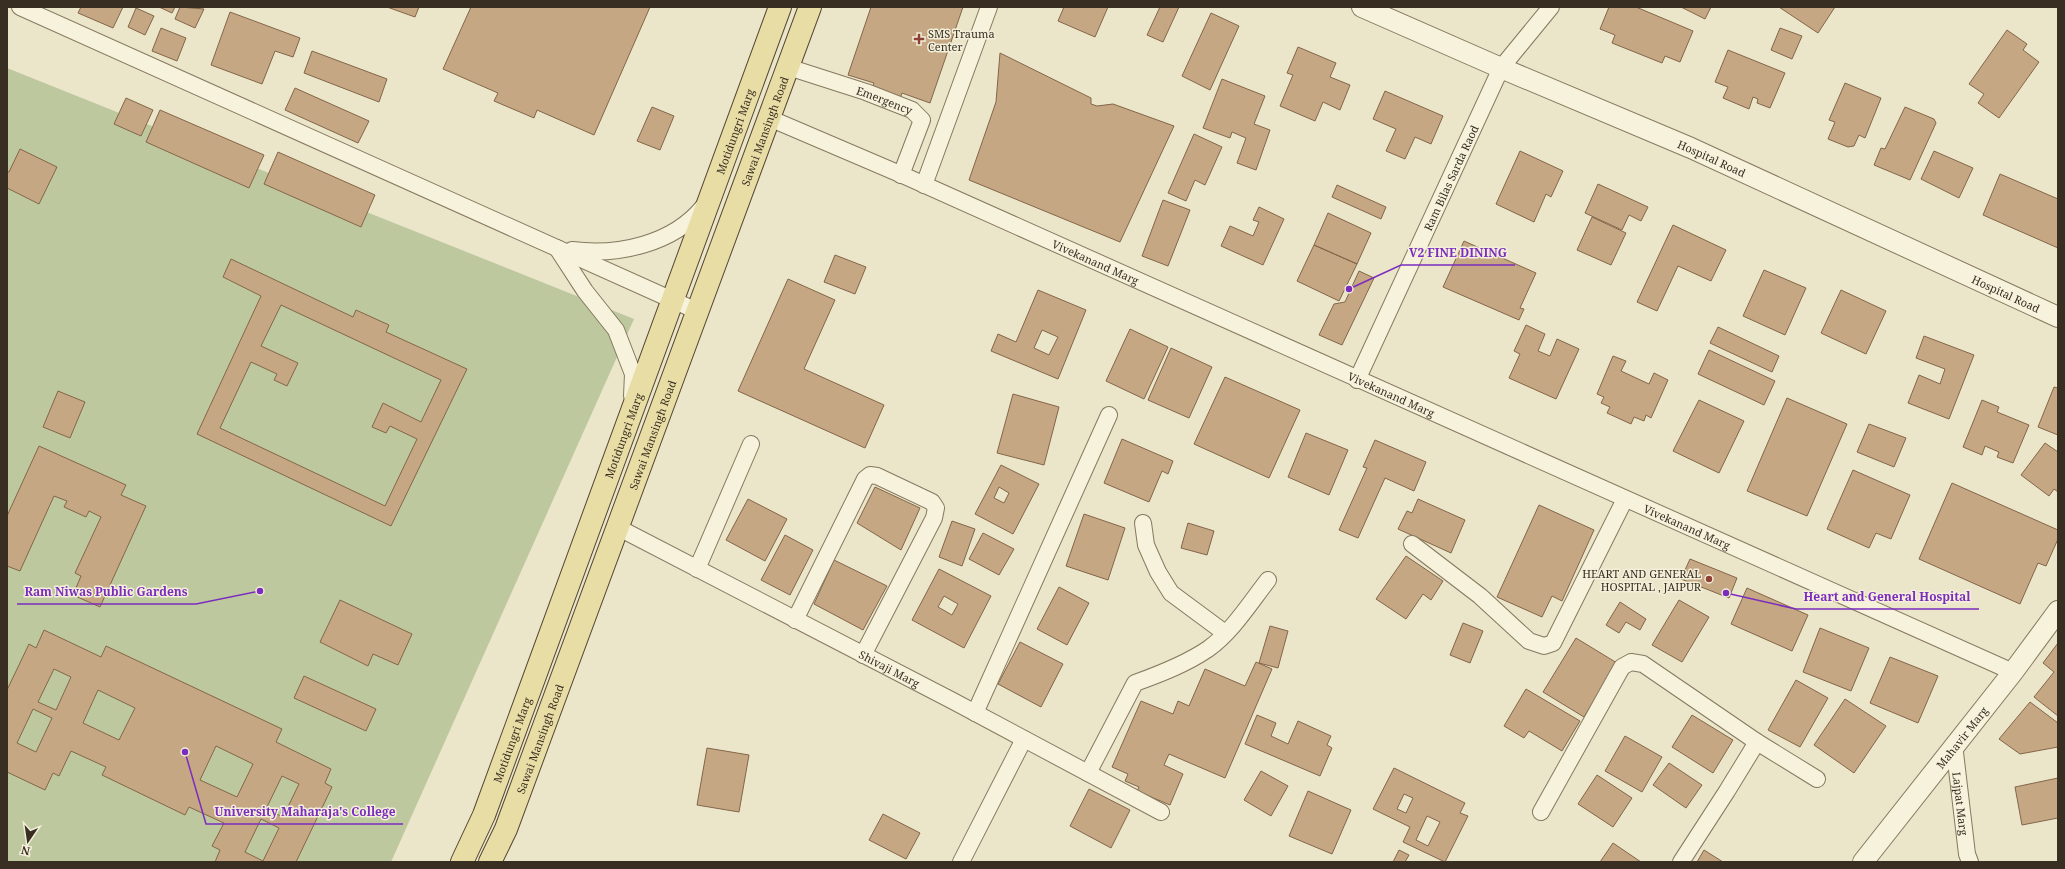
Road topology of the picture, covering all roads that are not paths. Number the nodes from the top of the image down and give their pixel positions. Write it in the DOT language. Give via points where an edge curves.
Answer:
graph roads {
  1 [pos="20,7"];
  2 [pos="780,7"];
  3 [pos="810,7"];
  4 [pos="990,7"];
  5 [pos="1362,7"];
  6 [pos="1551,7"];
  7 [pos="788,67"];
  8 [pos="1501,68"];
  9 [pos="769,118"];
  10 [pos="901,175"];
  11 [pos="924,185"];
  12 [pos="709,200"];
  13 [pos="556,248"];
  14 [pos="672,300"];
  15 [pos="697,311"];
  16 [pos="2058,317"];
  17 [pos="1357,380"];
  18 [pos="632,410"];
  19 [pos="1109,415"];
  20 [pos="752,444"];
  21 [pos="1625,499"];
  22 [pos="1143,523"];
  23 [pos="617,527"];
  24 [pos="1412,544"];
  25 [pos="697,568"];
  26 [pos="1268,580"];
  27 [pos="2058,611"];
  28 [pos="796,620"];
  29 [pos="1225,633"];
  30 [pos="862,655"];
  31 [pos="2013,672"];
  32 [pos="975,713"];
  33 [pos="1024,739"];
  34 [pos="1757,742"];
  35 [pos="1954,744"];
  36 [pos="1088,773"];
  37 [pos="1817,779"];
  38 [pos="1161,812"];
  39 [pos="1541,812"];
  40 [pos="462,862"];
  41 [pos="490,862"];
  42 [pos="961,862"];
  43 [pos="1681,862"];
  44 [pos="1863,862"];
  45 [pos="1970,862"];
  1 -- 13 [label="street"];
  2 -- 12 [label="main road, Motidungri Marg"];
  3 -- 7 [label="main road, Sawai Mansingh Road"];
  4 -- 11 [label="street"];
  5 -- 8 [label="street, Hospital Road"];
  6 -- 8 [label="street, Ram Bilas Sarda Raod"];
  7 -- 9 [label="main road, Sawai Mansingh Road"];
  7 -- 10 [label="street, Emergency" via="912,110 922,120"];
  8 -- 16 [label="street, Hospital Road" via="1691,148"];
  8 -- 17 [label="street, Ram Bilas Sarda Raod"];
  9 -- 10 [label="street, Vivekanand Marg"];
  9 -- 15 [label="main road, Sawai Mansingh Road"];
  10 -- 11 [label="street, Vivekanand Marg"];
  11 -- 17 [label="street, Vivekanand Marg"];
  12 -- 13 [label="street" via="692,220 676,231 628,250 592,253"];
  12 -- 14 [label="main road, Motidungri Marg"];
  13 -- 14 [label="street"];
  13 -- 18 [label="street" via="616,330 633,374"];
  14 -- 15 [label="street"];
  14 -- 18 [label="main road, Motidungri Marg"];
  15 -- 23 [label="main road, Sawai Mansingh Road"];
  17 -- 21 [label="street, Vivekanand Marg"];
  18 -- 40 [label="main road, Motidungri Marg" via="484,815"];
  19 -- 32 [label="street"];
  20 -- 25 [label="street"];
  21 -- 24 [label="street" via="1553,642 1544,646 1529,641 1480,596"];
  21 -- 31 [label="street, Vivekanand Marg"];
  22 -- 29 [label="street" via="1146,545 1158,572 1171,592"];
  23 -- 25 [label="street, Shivaji Marg"];
  23 -- 41 [label="main road, Sawai Mansingh Road" via="506,829"];
  25 -- 28 [label="street, Shivaji Marg"];
  26 -- 29 [label="street"];
  27 -- 31 [label="street, Mahavir Marg"];
  28 -- 30 [label="street, Shivaji Marg"];
  28 -- 30 [label="street" via="865,479 870,475 877,476 932,502 936,508 934,518"];
  29 -- 36 [label="street" via="1208,649 1169,670 1135,683"];
  30 -- 32 [label="street, Shivaji Marg"];
  31 -- 35 [label="street, Mahavir Marg"];
  32 -- 33 [label="street, Shivaji Marg"];
  33 -- 36 [label="street, Shivaji Marg"];
  33 -- 42 [label="street"];
  34 -- 37 [label="street"];
  34 -- 39 [label="street" via="1643,664 1631,662 1622,667"];
  34 -- 43 [label="street"];
  35 -- 44 [label="street, Mahavir Marg"];
  35 -- 45 [label="street, Lajpat Marg"];
  36 -- 38 [label="street, Shivaji Marg"];
}
